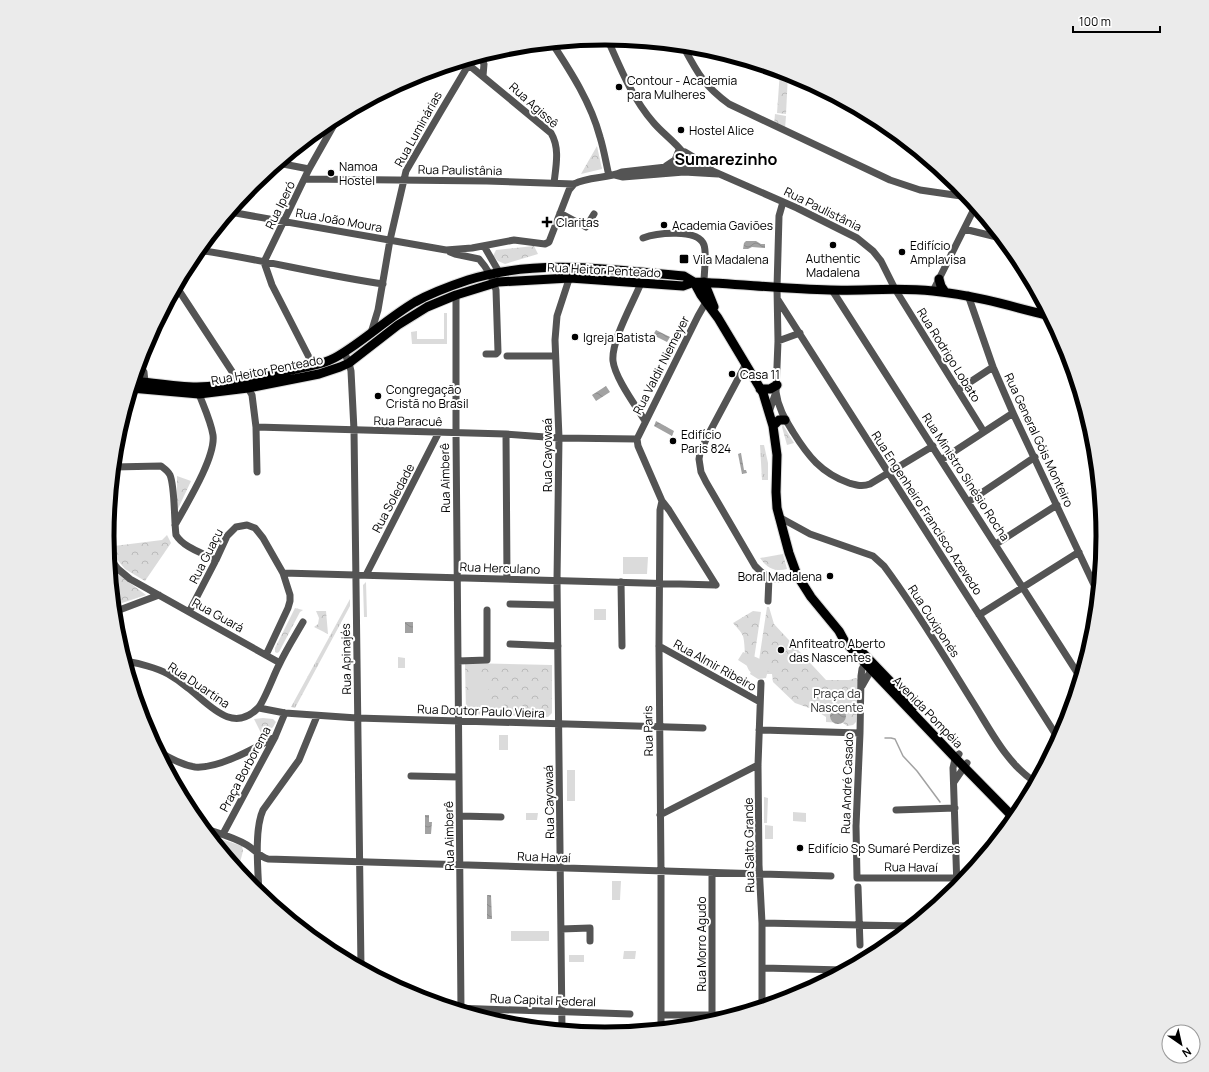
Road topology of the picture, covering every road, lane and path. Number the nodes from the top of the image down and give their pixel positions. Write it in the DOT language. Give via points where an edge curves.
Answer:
graph roads {
  1 [pos="610,45"];
  2 [pos="555,48"];
  3 [pos="686,52"];
  4 [pos="482,61"];
  5 [pos="471,64"];
  6 [pos="465,65"];
  7 [pos="483,76"];
  8 [pos="330,129"];
  9 [pos="679,149"];
  10 [pos="284,164"];
  11 [pos="666,166"];
  12 [pos="309,169"];
  13 [pos="687,169"];
  14 [pos="720,174"];
  15 [pos="612,176"];
  16 [pos="305,179"];
  17 [pos="403,180"];
  18 [pos="554,183"];
  19 [pos="574,184"];
  20 [pos="771,196"];
  21 [pos="959,197"];
  22 [pos="783,202"];
  23 [pos="797,208"];
  24 [pos="973,211"];
  25 [pos="234,213"];
  26 [pos="560,213"];
  27 [pos="594,214"];
  28 [pos="779,216"];
  29 [pos="283,221"];
  30 [pos="964,229"];
  31 [pos="993,236"];
  32 [pos="643,238"];
  33 [pos="390,240"];
  34 [pos="484,246"];
  35 [pos="446,250"];
  36 [pos="205,251"];
  37 [pos="264,262"];
  38 [pos="573,267"];
  39 [pos="494,273"];
  40 [pos="570,278"];
  41 [pos="939,279"];
  42 [pos="694,282"];
  43 [pos="704,282"];
  44 [pos="494,283"];
  45 [pos="641,283"];
  46 [pos="383,284"];
  47 [pos="723,284"];
  48 [pos="777,288"];
  49 [pos="895,289"];
  50 [pos="179,290"];
  51 [pos="832,290"];
  52 [pos="933,291"];
  53 [pos="945,292"];
  54 [pos="456,295"];
  55 [pos="968,295"];
  56 [pos="778,300"];
  57 [pos="708,302"];
  58 [pos="378,310"];
  59 [pos="1043,314"];
  60 [pos="387,321"];
  61 [pos="800,333"];
  62 [pos="370,334"];
  63 [pos="384,335"];
  64 [pos="778,341"];
  65 [pos="344,352"];
  66 [pos="486,354"];
  67 [pos="508,356"];
  68 [pos="555,356"];
  69 [pos="349,363"];
  70 [pos="746,364"];
  71 [pos="314,365"];
  72 [pos="993,367"];
  73 [pos="143,370"];
  74 [pos="139,381"];
  75 [pos="145,382"];
  76 [pos="241,382"];
  77 [pos="137,388"];
  78 [pos="248,388"];
  79 [pos="760,388"];
  80 [pos="777,388"];
  81 [pos="958,390"];
  82 [pos="199,394"];
  83 [pos="769,412"];
  84 [pos="1013,413"];
  85 [pos="785,420"];
  86 [pos="645,421"];
  87 [pos="774,426"];
  88 [pos="256,427"];
  89 [pos="354,430"];
  90 [pos="439,432"];
  91 [pos="984,432"];
  92 [pos="456,433"];
  93 [pos="506,434"];
  94 [pos="559,438"];
  95 [pos="637,439"];
  96 [pos="933,446"];
  97 [pos="1035,457"];
  98 [pos="941,460"];
  99 [pos="119,467"];
  100 [pos="257,472"];
  101 [pos="889,474"];
  102 [pos="662,501"];
  103 [pos="968,502"];
  104 [pos="1057,505"];
  105 [pos="779,517"];
  106 [pos="174,526"];
  107 [pos="996,544"];
  108 [pos="1079,552"];
  109 [pos="216,560"];
  110 [pos="115,566"];
  111 [pos="283,574"];
  112 [pos="356,574"];
  113 [pos="366,575"];
  114 [pos="797,575"];
  115 [pos="457,577"];
  116 [pos="769,577"];
  117 [pos="507,578"];
  118 [pos="557,580"];
  119 [pos="621,582"];
  120 [pos="1093,582"];
  121 [pos="659,583"];
  122 [pos="1023,586"];
  123 [pos="159,595"];
  124 [pos="768,601"];
  125 [pos="510,604"];
  126 [pos="557,605"];
  127 [pos="120,610"];
  128 [pos="487,610"];
  129 [pos="189,612"];
  130 [pos="979,615"];
  131 [pos="303,622"];
  132 [pos="510,644"];
  133 [pos="558,646"];
  134 [pos="622,646"];
  135 [pos="658,646"];
  136 [pos="266,655"];
  137 [pos="458,661"];
  138 [pos="130,662"];
  139 [pos="280,663"];
  140 [pos="870,664"];
  141 [pos="1076,671"];
  142 [pos="761,683"];
  143 [pos="760,702"];
  144 [pos="259,708"];
  145 [pos="285,713"];
  146 [pos="318,716"];
  147 [pos="358,718"];
  148 [pos="458,721"];
  149 [pos="559,724"];
  150 [pos="660,727"];
  151 [pos="703,728"];
  152 [pos="759,730"];
  153 [pos="1054,732"];
  154 [pos="860,733"];
  155 [pos="275,737"];
  156 [pos="165,754"];
  157 [pos="958,756"];
  158 [pos="758,765"];
  159 [pos="966,765"];
  160 [pos="411,776"];
  161 [pos="459,777"];
  162 [pos="1031,779"];
  163 [pos="953,782"];
  164 [pos="955,808"];
  165 [pos="896,810"];
  166 [pos="1011,812"];
  167 [pos="460,816"];
  168 [pos="660,816"];
  169 [pos="501,817"];
  170 [pos="212,831"];
  171 [pos="223,834"];
  172 [pos="258,855"];
  173 [pos="359,862"];
  174 [pos="460,865"];
  175 [pos="560,868"];
  176 [pos="661,871"];
  177 [pos="712,873"];
  178 [pos="760,874"];
  179 [pos="831,876"];
  180 [pos="857,878"];
  181 [pos="957,878"];
  182 [pos="956,879"];
  183 [pos="259,885"];
  184 [pos="858,887"];
  185 [pos="762,923"];
  186 [pos="860,925"];
  187 [pos="903,926"];
  188 [pos="561,929"];
  189 [pos="590,941"];
  190 [pos="860,945"];
  191 [pos="361,962"];
  192 [pos="763,968"];
  193 [pos="834,970"];
  194 [pos="762,1001"];
  195 [pos="459,1005"];
  196 [pos="475,1009"];
  197 [pos="562,1012"];
  198 [pos="630,1014"];
  199 [pos="661,1015"];
  200 [pos="712,1015"];
  201 [pos="661,1024"];
  202 [pos="562,1025"];
  1 -- 9 [label="street" via="629,88 652,121"];
  2 -- 15 [label="street" via="577,83 595,121"];
  3 -- 21 [label="street" via="702,79 729,104 890,180 920,190"];
  4 -- 7 [label="street"];
  5 -- 7 [label="street, Rua Agissê"];
  6 -- 17 [label="street, Rua Luminárias"];
  7 -- 18 [label="street, Rua Agissê" via="555,139 557,153"];
  8 -- 12 [label="street, Rua Iperó"];
  9 -- 11 [label="street" via="675,160"];
  9 -- 13 [label="street" via="687,158"];
  9 -- 14 [label="street"];
  10 -- 12 [label="street"];
  11 -- 13 [label="street, Rua Paulistânia"];
  11 -- 15 [label="street, Rua Paulistânia" via="622,172"];
  12 -- 16 [label="street, Rua Iperó"];
  13 -- 14 [label="street, Rua Paulistânia" via="708,169"];
  13 -- 15 [label="street, Rua Paulistânia" via="623,177"];
  14 -- 20 [label="street, Rua Paulistânia"];
  15 -- 19 [label="street, Rua Paulistânia"];
  16 -- 17 [label="street, Rua Paulistânia"];
  16 -- 29 [label="street, Rua Iperó"];
  17 -- 18 [label="street, Rua Paulistânia"];
  17 -- 33 [label="street, Rua Luminárias"];
  18 -- 19 [label="street, Rua Paulistânia"];
  19 -- 26 [label="street, Rua João Moura"];
  20 -- 22 [label="street, Rua Paulistânia"];
  20 -- 28 [label="street"];
  22 -- 23 [label="street, Rua Paulistânia"];
  22 -- 28 [label="street"];
  23 -- 28 [label="street" via="785,210"];
  23 -- 49 [label="street, Rua Paulistânia" via="866,245 881,261"];
  24 -- 30 [label="street"];
  25 -- 29 [label="street, Rua João Moura"];
  26 -- 27 [label="street" via="586,226"];
  26 -- 34 [label="street, Rua João Moura" via="547,243 514,240"];
  28 -- 48 [label="street"];
  29 -- 33 [label="street, Rua João Moura"];
  29 -- 37 [label="street, Rua Iperó"];
  30 -- 31 [label="street"];
  30 -- 41 [label="street"];
  32 -- 43 [label="street" via="666,234 693,235 700,239 705,247"];
  33 -- 35 [label="street, Rua João Moura"];
  33 -- 46 [label="street, Rua Luminárias"];
  34 -- 35 [label="street, Rua João Moura"];
  34 -- 39 [label="street, Rua João Moura"];
  35 -- 39 [label="street, Rua João Moura" via="479,259"];
  36 -- 37 [label="street"];
  37 -- 46 [label="street"];
  37 -- 71 [label="street" via="275,291"];
  38 -- 39 [label="main road, Rua Heitor Penteado"];
  38 -- 40 [label="street, Rua Cayowaá"];
  38 -- 42 [label="main road, Rua Heitor Penteado" via="684,276"];
  39 -- 44 [label="street, Rua João Moura"];
  39 -- 60 [label="main road, Rua Heitor Penteado" via="438,291 415,302"];
  40 -- 44 [label="main road, Rua Heitor Penteado"];
  40 -- 45 [label="main road, Rua Heitor Penteado"];
  40 -- 68 [label="street, Rua Cayowaá" via="555,324"];
  41 -- 52 [label="street"];
  41 -- 53 [label="main road"];
  42 -- 43 [label="main road, Rua Heitor Penteado"];
  42 -- 45 [label="main road, Rua Heitor Penteado" via="683,286"];
  42 -- 57 [label="main road"];
  43 -- 47 [label="main road, Rua Heitor Penteado"];
  43 -- 57 [label="main road"];
  44 -- 54 [label="main road, Rua Heitor Penteado"];
  44 -- 66 [label="street, Rua João Moura" via="498,352"];
  45 -- 86 [label="street" via="615,342 613,361 619,378"];
  46 -- 58 [label="street, Rua Luminárias"];
  47 -- 48 [label="main road, Rua Heitor Penteado"];
  47 -- 57 [label="main road" via="714,291"];
  48 -- 51 [label="main road, Rua Heitor Penteado"];
  48 -- 56 [label="street"];
  49 -- 51 [label="main road, Rua Heitor Penteado"];
  49 -- 52 [label="main road, Rua Heitor Penteado"];
  49 -- 81 [label="street, Rua Rodrigo Lobato"];
  50 -- 76 [label="street"];
  51 -- 96 [label="street, Rua Ministro Sinésio Rocha"];
  52 -- 53 [label="main road, Rua Heitor Penteado"];
  53 -- 55 [label="main road, Rua Heitor Penteado"];
  54 -- 63 [label="main road, Rua Heitor Penteado" via="414,314"];
  54 -- 92 [label="street, Rua Aimberê"];
  55 -- 59 [label="main road, Rua Heitor Penteado"];
  55 -- 72 [label="street, Rua General Góis Monteiro"];
  56 -- 61 [label="street, Rua Engenheiro Francisco Azevedo"];
  56 -- 64 [label="street"];
  57 -- 70 [label="main road, Avenida Pompéia"];
  57 -- 86 [label="street, Rua Valdir Niemeyer"];
  58 -- 60 [label="street"];
  58 -- 62 [label="street, Rua Luminárias"];
  60 -- 62 [label="main road, Rua Heitor Penteado"];
  60 -- 63 [label="main road" via="389,328"];
  61 -- 64 [label="street"];
  61 -- 101 [label="street, Rua Engenheiro Francisco Azevedo"];
  62 -- 65 [label="main road, Rua Heitor Penteado"];
  62 -- 69 [label="main road" via="349,356"];
  63 -- 69 [label="main road, Rua Heitor Penteado"];
  64 -- 80 [label="street"];
  65 -- 69 [label="street, Rua Apinajés"];
  65 -- 71 [label="main road, Rua Heitor Penteado" via="333,359"];
  67 -- 68 [label="street"];
  68 -- 94 [label="street, Rua Cayowaá"];
  69 -- 78 [label="main road, Rua Heitor Penteado" via="319,374"];
  69 -- 89 [label="street, Rua Apinajés" via="352,375"];
  70 -- 79 [label="main road, Avenida Pompéia"];
  70 -- 116 [label="street" via="707,437 700,453 700,466 706,482 755,566"];
  71 -- 76 [label="main road, Rua Heitor Penteado"];
  72 -- 81 [label="street"];
  72 -- 84 [label="street, Rua General Góis Monteiro"];
  73 -- 75 [label="street"];
  74 -- 75 [label="main road, Rua Heitor Penteado"];
  75 -- 76 [label="main road, Rua Heitor Penteado" via="198,387"];
  76 -- 78 [label="street"];
  77 -- 82 [label="main road, Rua Heitor Penteado"];
  78 -- 82 [label="main road, Rua Heitor Penteado"];
  78 -- 88 [label="street" via="254,403"];
  79 -- 80 [label="main road"];
  79 -- 83 [label="main road, Avenida Pompéia"];
  80 -- 83 [label="street"];
  80 -- 85 [label="street" via="779,408"];
  81 -- 91 [label="street, Rua Rodrigo Lobato"];
  82 -- 106 [label="street" via="214,440 209,460"];
  83 -- 87 [label="main road, Avenida Pompéia"];
  84 -- 91 [label="street"];
  84 -- 97 [label="street, Rua General Góis Monteiro"];
  85 -- 87 [label="main road" via="779,420"];
  85 -- 101 [label="street" via="810,456 833,476 866,486"];
  86 -- 95 [label="street, Rua Valdir Niemeyer"];
  87 -- 105 [label="main road, Avenida Pompéia"];
  88 -- 89 [label="street, Rua Paracuê"];
  88 -- 100 [label="street"];
  89 -- 90 [label="street, Rua Paracuê"];
  89 -- 112 [label="street, Rua Apinajés"];
  90 -- 92 [label="street, Rua Paracuê"];
  90 -- 113 [label="street, Rua Soledade"];
  91 -- 98 [label="street"];
  92 -- 93 [label="street, Rua Paracuê"];
  92 -- 115 [label="street, Rua Aimberê"];
  93 -- 94 [label="street, Rua Paracuê"];
  93 -- 117 [label="street"];
  94 -- 95 [label="street, Rua Paracuê"];
  94 -- 118 [label="street, Rua Cayowaá"];
  95 -- 102 [label="street, Rua Paris"];
  96 -- 98 [label="street, Rua Ministro Sinésio Rocha"];
  96 -- 101 [label="street"];
  97 -- 103 [label="street"];
  97 -- 104 [label="street, Rua General Góis Monteiro"];
  98 -- 103 [label="street, Rua Ministro Sinésio Rocha"];
  99 -- 106 [label="street" via="161,466 166,470 172,487"];
  101 -- 130 [label="street, Rua Engenheiro Francisco Azevedo"];
  102 -- 121 [label="street, Rua Paris"];
  102 -- 121 [label="street, Rua Herculano" via="716,584"];
  103 -- 107 [label="street, Rua Ministro Sinésio Rocha"];
  104 -- 107 [label="street"];
  104 -- 108 [label="street, Rua General Góis Monteiro"];
  105 -- 114 [label="main road, Avenida Pompéia"];
  105 -- 162 [label="street, Rua Cuxiponés" via="810,534 873,556 884,566 1006,755"];
  106 -- 109 [label="street" via="179,541"];
  107 -- 122 [label="street, Rua Ministro Sinésio Rocha"];
  108 -- 120 [label="street, Rua General Góis Monteiro"];
  108 -- 122 [label="street"];
  109 -- 111 [label="street, Rua Guaçu" via="232,529 247,525 255,528 263,538"];
  109 -- 129 [label="street, Rua Guaçu"];
  110 -- 123 [label="street, Rua Guará" via="123,574"];
  111 -- 112 [label="street, Rua Herculano"];
  111 -- 136 [label="street, Rua Guaçu" via="288,585 290,601"];
  112 -- 113 [label="street, Rua Herculano"];
  112 -- 147 [label="street, Rua Apinajés"];
  113 -- 115 [label="street, Rua Herculano"];
  114 -- 116 [label="street" via="780,580"];
  114 -- 140 [label="main road, Avenida Pompéia" via="845,642"];
  115 -- 117 [label="street, Rua Herculano"];
  115 -- 137 [label="street, Rua Aimberê"];
  116 -- 124 [label="street"];
  117 -- 118 [label="street, Rua Herculano"];
  118 -- 119 [label="street, Rua Herculano"];
  118 -- 126 [label="street, Rua Cayowaá"];
  119 -- 121 [label="street, Rua Herculano"];
  119 -- 134 [label="street"];
  121 -- 135 [label="street, Rua Paris"];
  122 -- 130 [label="street"];
  122 -- 141 [label="street, Rua Ministro Sinésio Rocha"];
  123 -- 127 [label="street"];
  123 -- 129 [label="street, Rua Guará"];
  125 -- 126 [label="street"];
  126 -- 133 [label="street, Rua Cayowaá"];
  128 -- 137 [label="street" via="487,660"];
  129 -- 136 [label="street, Rua Guará"];
  130 -- 153 [label="street, Rua Engenheiro Francisco Azevedo"];
  131 -- 139 [label="street"];
  132 -- 133 [label="street"];
  133 -- 149 [label="street, Rua Cayowaá"];
  135 -- 143 [label="street, Rua Almir Ribeiro"];
  135 -- 150 [label="street, Rua Paris"];
  136 -- 139 [label="street, Rua Guará"];
  137 -- 148 [label="street, Rua Aimberê"];
  138 -- 144 [label="street, Rua Duartina" via="167,674 226,717 242,717"];
  139 -- 144 [label="street"];
  140 -- 154 [label="street, Rua André Casado" via="861,676"];
  140 -- 157 [label="main road, Avenida Pompéia"];
  142 -- 143 [label="street, Rua Salto Grande"];
  143 -- 152 [label="street, Rua Salto Grande"];
  144 -- 145 [label="street, Rua Doutor Paulo Vieira"];
  145 -- 146 [label="street, Rua Doutor Paulo Vieira"];
  145 -- 155 [label="street, Praça Borborema"];
  146 -- 147 [label="street, Rua Doutor Paulo Vieira"];
  146 -- 172 [label="street" via="299,760 263,810 260,817"];
  147 -- 148 [label="street, Rua Doutor Paulo Vieira"];
  147 -- 173 [label="street, Rua Apinajés"];
  148 -- 149 [label="street, Rua Doutor Paulo Vieira"];
  148 -- 161 [label="street, Rua Aimberê"];
  149 -- 150 [label="street, Rua Doutor Paulo Vieira"];
  149 -- 175 [label="street, Rua Cayowaá"];
  150 -- 151 [label="street, Rua Doutor Paulo Vieira"];
  150 -- 168 [label="street, Rua Paris"];
  152 -- 154 [label="street"];
  152 -- 158 [label="street, Rua Salto Grande"];
  154 -- 180 [label="street, Rua André Casado" via="856,826"];
  155 -- 156 [label="street" via="220,763 205,767 184,764"];
  155 -- 171 [label="street, Praça Borborema"];
  157 -- 159 [label="main road, Avenida Pompéia"];
  157 -- 163 [label="street" via="953,768"];
  158 -- 168 [label="street"];
  158 -- 178 [label="street, Rua Salto Grande"];
  159 -- 163 [label="street"];
  159 -- 166 [label="main road, Avenida Pompéia"];
  160 -- 161 [label="street"];
  161 -- 167 [label="street, Rua Aimberê"];
  163 -- 164 [label="street"];
  164 -- 165 [label="street"];
  164 -- 181 [label="street"];
  167 -- 169 [label="street"];
  167 -- 174 [label="street, Rua Aimberê"];
  168 -- 176 [label="street, Rua Paris"];
  170 -- 171 [label="street"];
  171 -- 172 [label="street" via="247,845"];
  172 -- 173 [label="street, Rua Havaí" via="268,859"];
  172 -- 183 [label="street"];
  173 -- 174 [label="street, Rua Havaí"];
  173 -- 191 [label="street, Rua Apinajés"];
  174 -- 175 [label="street, Rua Havaí"];
  174 -- 195 [label="street, Rua Aimberê"];
  175 -- 176 [label="street, Rua Havaí"];
  175 -- 188 [label="street, Rua Cayowaá"];
  176 -- 177 [label="street, Rua Havaí"];
  176 -- 199 [label="street, Rua Paris"];
  177 -- 178 [label="street, Rua Havaí"];
  177 -- 200 [label="street, Rua Morro Agudo"];
  178 -- 179 [label="street, Rua Havaí"];
  178 -- 185 [label="street, Rua Salto Grande"];
  180 -- 182 [label="street, Rua Havaí"];
  184 -- 186 [label="street"];
  185 -- 186 [label="street"];
  185 -- 192 [label="street, Rua Salto Grande"];
  186 -- 187 [label="street"];
  186 -- 190 [label="street"];
  188 -- 189 [label="street" via="590,928"];
  188 -- 197 [label="street, Rua Cayowaá"];
  192 -- 193 [label="street"];
  192 -- 194 [label="street, Rua Salto Grande"];
  196 -- 197 [label="street, Rua Capital Federal"];
  197 -- 198 [label="street, Rua Capital Federal"];
  197 -- 202 [label="street, Rua Cayowaá"];
  199 -- 200 [label="street"];
  199 -- 201 [label="street, Rua Paris"];
}
